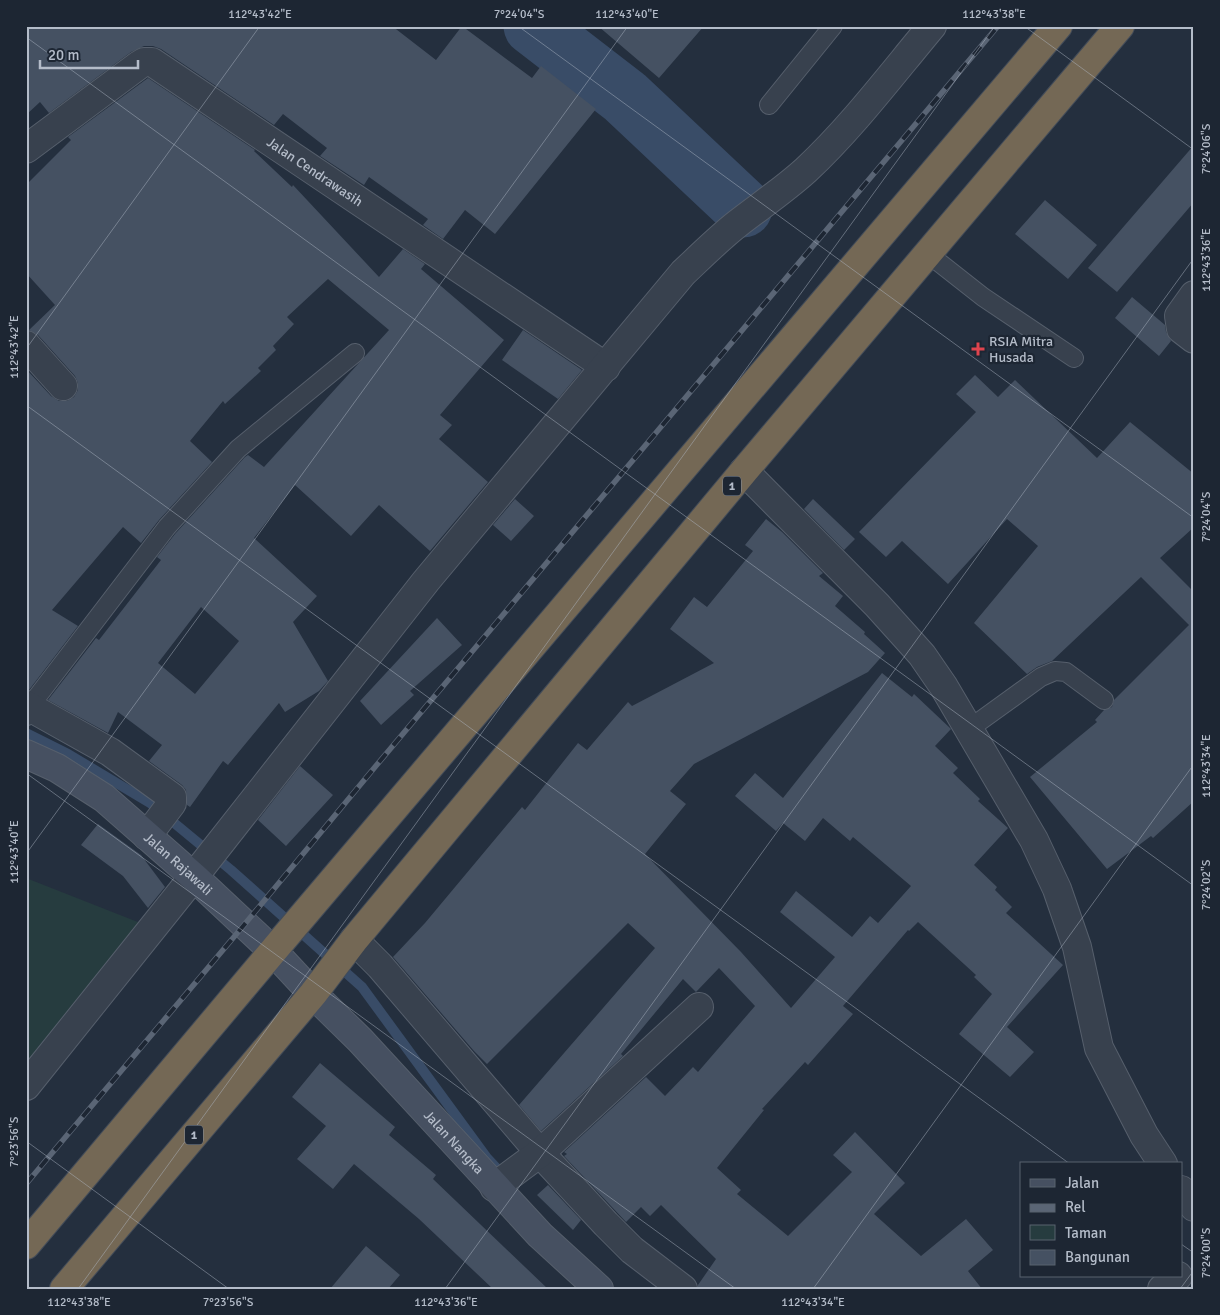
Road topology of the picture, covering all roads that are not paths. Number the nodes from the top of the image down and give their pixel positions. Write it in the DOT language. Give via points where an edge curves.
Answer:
graph roads {
  1 [pos="833,26"];
  2 [pos="932,26"];
  3 [pos="1058,26"];
  4 [pos="1120,26"];
  5 [pos="769,105"];
  6 [pos="26,149"];
  7 [pos="927,253"];
  8 [pos="1194,295"];
  9 [pos="1194,339"];
  10 [pos="26,345"];
  11 [pos="354,353"];
  12 [pos="1074,358"];
  13 [pos="606,367"];
  14 [pos="63,386"];
  15 [pos="744,471"];
  16 [pos="1104,700"];
  17 [pos="27,712"];
  18 [pos="970,729"];
  19 [pos="26,754"];
  20 [pos="150,833"];
  21 [pos="196,873"];
  22 [pos="279,944"];
  23 [pos="351,944"];
  24 [pos="318,988"];
  25 [pos="699,1007"];
  26 [pos="26,1086"];
  27 [pos="537,1155"];
  28 [pos="1163,1162"];
  29 [pos="498,1185"];
  30 [pos="1182,1191"];
  31 [pos="1194,1207"];
  32 [pos="26,1245"];
  33 [pos="1194,1265"];
  34 [pos="1182,1274"];
  35 [pos="1176,1278"];
  36 [pos="64,1289"];
  37 [pos="599,1289"];
  38 [pos="683,1289"];
  39 [pos="1162,1289"];
  1 -- 5 [label="lane"];
  2 -- 13 [label="street" via="832,144 776,195 710,246"];
  3 -- 22 [label="highway"];
  4 -- 7 [label="highway, 1"];
  6 -- 13 [label="street, Jalan Cendrawasih" via="139,64 152,62"];
  7 -- 12 [label="lane"];
  7 -- 15 [label="highway, 1"];
  8 -- 9 [label="street" via="1179,316 1181,329"];
  10 -- 14 [label="street"];
  11 -- 17 [label="lane" via="238,449 167,527"];
  13 -- 21 [label="street" via="426,581"];
  15 -- 18 [label="street" via="922,655"];
  15 -- 23 [label="highway, 1"];
  16 -- 18 [label="lane" via="1066,672 1055,671 1041,677"];
  17 -- 20 [label="street" via="110,752 172,797 172,803"];
  18 -- 28 [label="street" via="1034,840 1057,889 1077,948 1099,1048 1144,1135"];
  19 -- 20 [label="street, Jalan Rajawali" via="57,768"];
  20 -- 21 [label="street, Jalan Rajawali"];
  21 -- 22 [label="street, Jalan Rajawali"];
  21 -- 26 [label="street"];
  22 -- 24 [label="street, Jalan Rajawali"];
  22 -- 32 [label="highway"];
  23 -- 24 [label="highway, 1"];
  23 -- 27 [label="street" via="380,966"];
  24 -- 29 [label="street, Jalan Nangka" via="360,1040"];
  24 -- 36 [label="highway, 1"];
  25 -- 27 [label="street"];
  27 -- 29 [label="street"];
  27 -- 38 [label="street" via="632,1250"];
  29 -- 37 [label="street, Jalan Nangka" via="540,1236"];
  30 -- 31 [label="street"];
  33 -- 34 [label="street"];
  35 -- 39 [label="street"];
}
